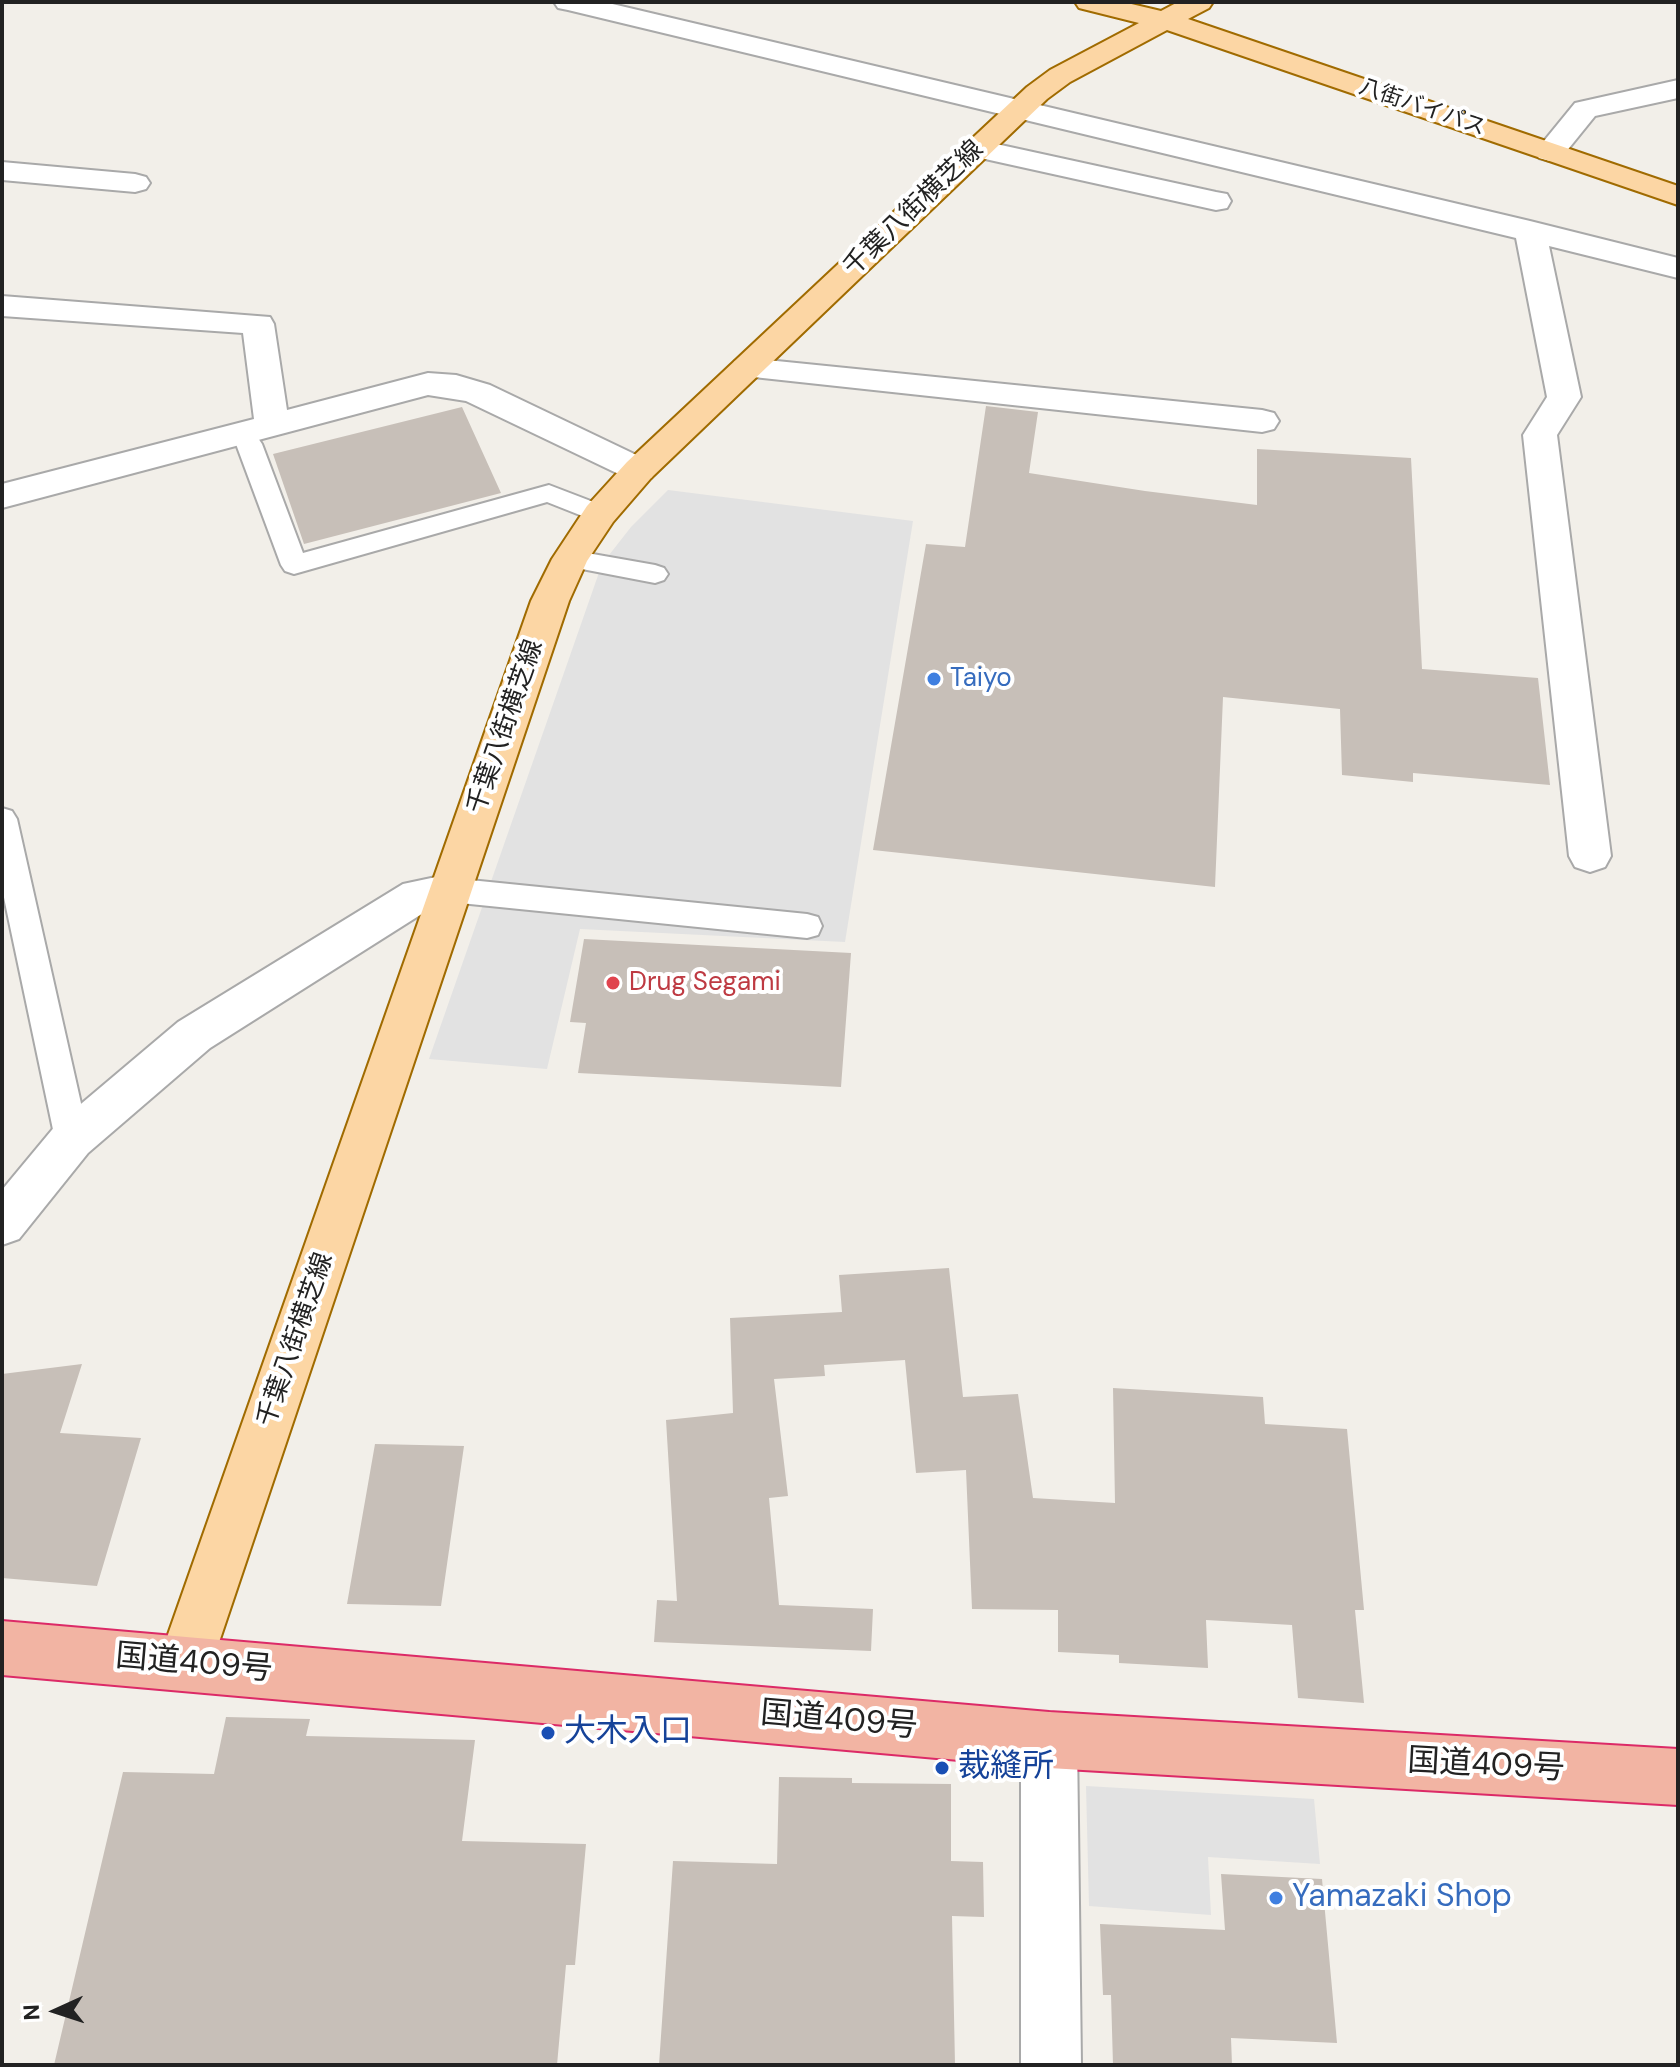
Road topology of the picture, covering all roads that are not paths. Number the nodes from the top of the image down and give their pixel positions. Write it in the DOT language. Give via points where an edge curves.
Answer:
graph roads {
  1 [pos="568,2"];
  2 [pos="1089,2"];
  3 [pos="1170,8"];
  4 [pos="1678,89"];
  5 [pos="1021,108"];
  6 [pos="978,149"];
  7 [pos="1550,152"];
  8 [pos="2,171"];
  9 [pos="135,183"];
  10 [pos="1678,196"];
  11 [pos="1216,201"];
  12 [pos="1530,230"];
  13 [pos="1678,268"];
  14 [pos="2,306"];
  15 [pos="747,368"];
  16 [pos="1262,421"];
  17 [pos="261,435"];
  18 [pos="639,470"];
  19 [pos="2,496"];
  20 [pos="600,514"];
  21 [pos="570,559"];
  22 [pos="655,574"];
  23 [pos="2,819"];
  24 [pos="1590,856"];
  25 [pos="450,890"];
  26 [pos="807,926"];
  27 [pos="72,1139"];
  28 [pos="2,1224"];
  29 [pos="2,1648"];
  30 [pos="185,1663"];
  31 [pos="1049,1740"];
  32 [pos="1678,1777"];
  33 [pos="1051,2065"];
  1 -- 5 [label="street"];
  2 -- 3 [label="main road, 八街バイパス"];
  3 -- 5 [label="main road, 千葉八街横芝線" via="1060,76"];
  3 -- 7 [label="main road, 八街バイパス"];
  4 -- 7 [label="street" via="1585,109"];
  5 -- 6 [label="main road, 千葉八街横芝線"];
  5 -- 12 [label="street"];
  6 -- 11 [label="street"];
  6 -- 15 [label="main road, 千葉八街横芝線"];
  7 -- 10 [label="main road, 八街バイパス"];
  8 -- 9 [label="street"];
  12 -- 13 [label="street"];
  12 -- 24 [label="street" via="1564,397 1540,435"];
  14 -- 17 [label="street" via="258,324"];
  15 -- 16 [label="street"];
  15 -- 18 [label="main road, 千葉八街横芝線"];
  17 -- 18 [label="street" via="428,384 456,386"];
  17 -- 19 [label="street"];
  17 -- 20 [label="lane" via="294,565 549,493"];
  18 -- 20 [label="main road, 千葉八街横芝線"];
  20 -- 21 [label="main road, 千葉八街横芝線"];
  21 -- 22 [label="lane"];
  21 -- 25 [label="main road, 千葉八街横芝線" via="550,601"];
  23 -- 27 [label="lane"];
  25 -- 26 [label="lane"];
  25 -- 27 [label="street" via="418,895 194,1035"];
  25 -- 30 [label="main road, 千葉八街横芝線"];
  27 -- 28 [label="street"];
  29 -- 30 [label="highway, 国道409号"];
  30 -- 31 [label="highway, 国道409号"];
  31 -- 32 [label="highway, 国道409号"];
  31 -- 33 [label="street"];
}
